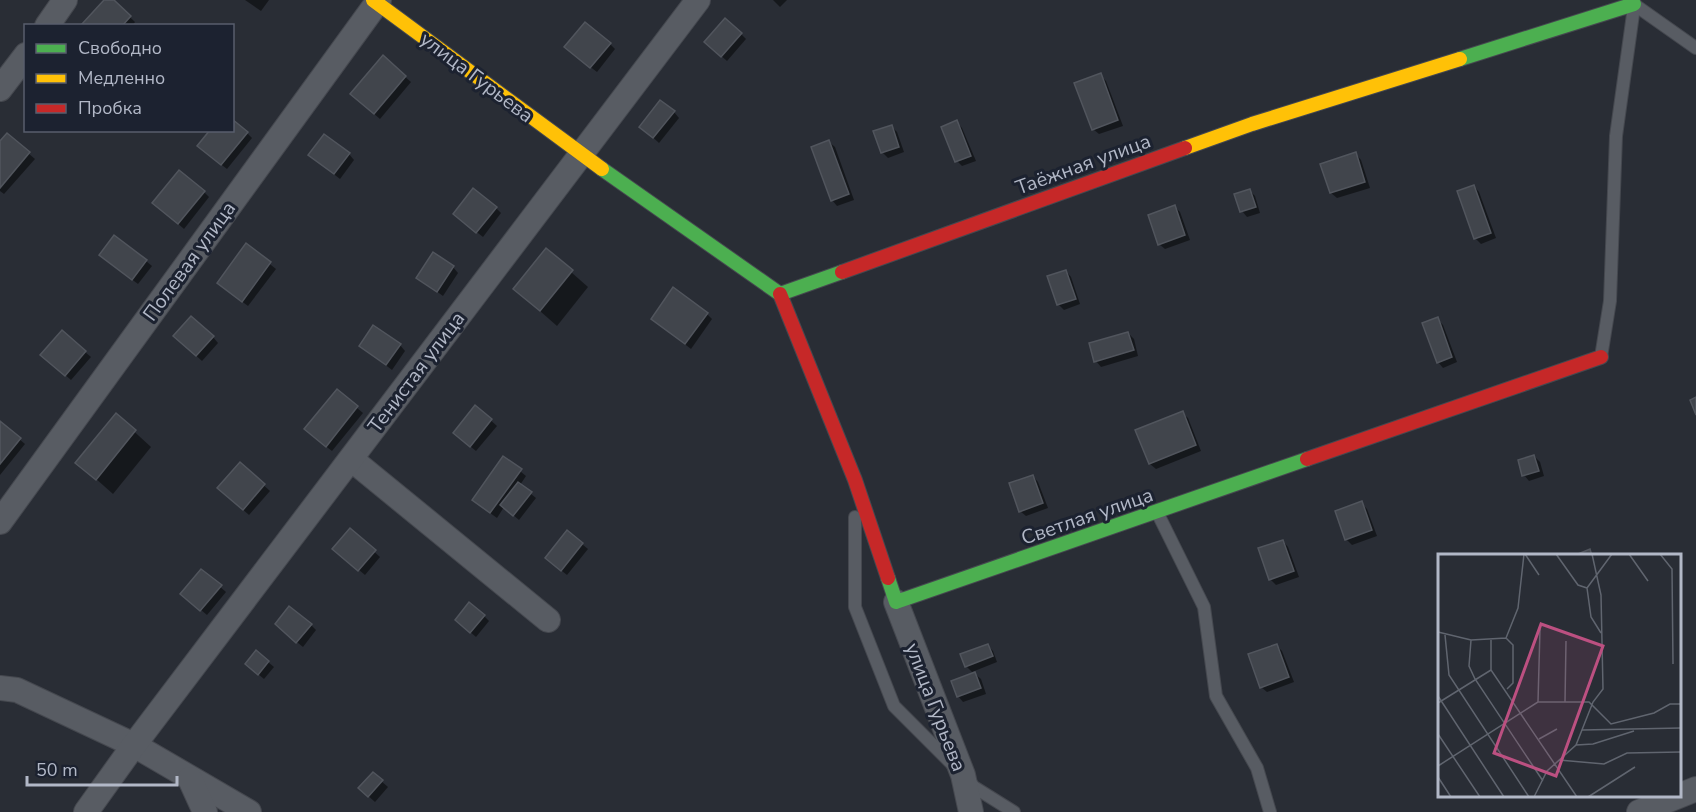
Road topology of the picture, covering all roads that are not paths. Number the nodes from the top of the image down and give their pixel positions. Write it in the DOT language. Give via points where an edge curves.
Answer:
graph roads {
  1 [pos="65,0"];
  2 [pos="698,0"];
  3 [pos="376,1"];
  4 [pos="1635,2"];
  5 [pos="48,24"];
  6 [pos="1696,48"];
  7 [pos="24,58"];
  8 [pos="0,89"];
  9 [pos="581,154"];
  10 [pos="780,294"];
  11 [pos="1601,357"];
  12 [pos="351,459"];
  13 [pos="855,480"];
  14 [pos="1158,513"];
  15 [pos="0,522"];
  16 [pos="896,602"];
  17 [pos="548,620"];
  18 [pos="0,688"];
  19 [pos="134,745"];
  20 [pos="963,775"];
  21 [pos="190,779"];
  22 [pos="1696,789"];
  23 [pos="1681,795"];
  24 [pos="1676,797"];
  25 [pos="86,812"];
  26 [pos="205,812"];
  27 [pos="249,812"];
  28 [pos="971,812"];
  29 [pos="1014,812"];
  30 [pos="1270,812"];
  31 [pos="1639,812"];
  1 -- 5 [label="street"];
  2 -- 9 [label="street, Тенистая улица"];
  3 -- 9 [label="street, улица Гурьева"];
  3 -- 15 [label="street, Полевая улица"];
  4 -- 6 [label="lane"];
  4 -- 10 [label="street, Таёжная улица" via="1252,124"];
  4 -- 11 [label="lane" via="1616,136 1610,301"];
  7 -- 8 [label="street"];
  9 -- 10 [label="street"];
  9 -- 12 [label="street, Тенистая улица"];
  10 -- 13 [label="street"];
  11 -- 14 [label="street, Светлая улица"];
  12 -- 17 [label="street"];
  12 -- 19 [label="street, Тенистая улица"];
  13 -- 16 [label="street"];
  13 -- 20 [label="lane" via="855,607 894,706"];
  14 -- 16 [label="street, Светлая улица"];
  14 -- 30 [label="lane" via="1204,607 1216,696 1257,768"];
  16 -- 20 [label="street, улица Гурьева"];
  18 -- 19 [label="street" via="17,690"];
  19 -- 21 [label="street"];
  19 -- 25 [label="street, Тенистая улица"];
  20 -- 28 [label="street, улица Гурьева"];
  20 -- 29 [label="lane" via="974,787"];
  21 -- 26 [label="street"];
  21 -- 27 [label="street"];
  22 -- 23 [label="street"];
  24 -- 31 [label="street"];
}
